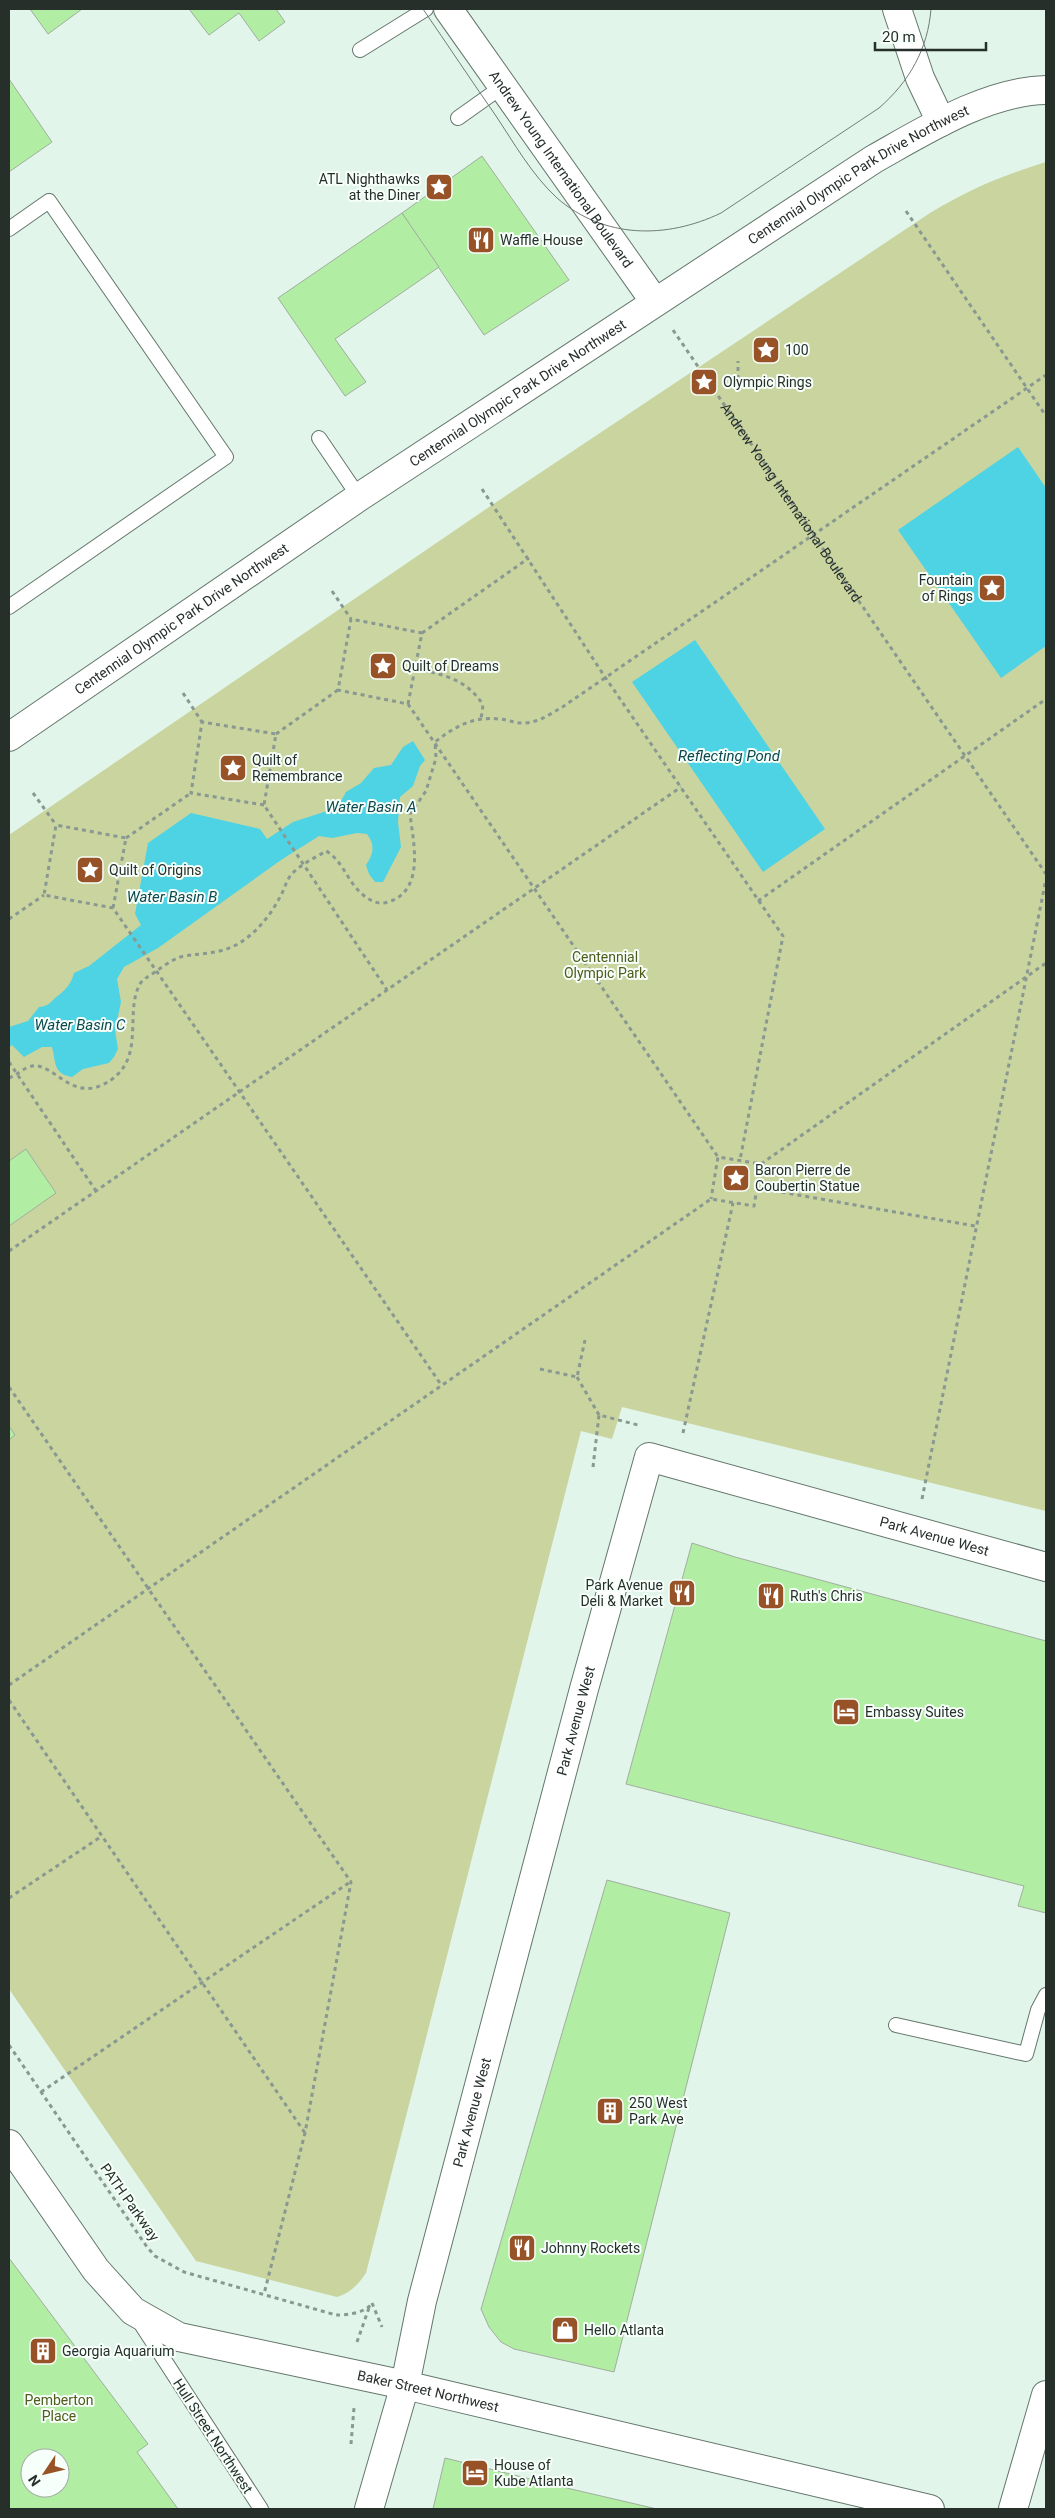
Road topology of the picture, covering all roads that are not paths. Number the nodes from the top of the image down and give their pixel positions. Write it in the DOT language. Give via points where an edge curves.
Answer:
graph roads {
  1 [pos="426,9"];
  2 [pos="448,9"];
  3 [pos="897,9"];
  4 [pos="360,50"];
  5 [pos="503,86"];
  6 [pos="1046,90"];
  7 [pos="458,118"];
  8 [pos="941,122"];
  9 [pos="9,229"];
  10 [pos="655,302"];
  11 [pos="319,438"];
  12 [pos="359,497"];
  13 [pos="9,607"];
  14 [pos="9,737"];
  15 [pos="1046,1567"];
  16 [pos="1046,1995"];
  17 [pos="896,2024"];
  18 [pos="9,2144"];
  19 [pos="133,2311"];
  20 [pos="405,2385"];
  21 [pos="1046,2395"];
  22 [pos="261,2509"];
  23 [pos="369,2509"];
  24 [pos="930,2509"];
  25 [pos="1013,2509"];
  1 -- 4 [label="lane"];
  2 -- 5 [label="street, Andrew Young International Boulevard"];
  3 -- 8 [label="street" via="920,78"];
  5 -- 7 [label="lane"];
  5 -- 10 [label="street, Andrew Young International Boulevard"];
  6 -- 8 [label="street, Centennial Olympic Park Drive Northwest" via="995,99"];
  8 -- 10 [label="street, Centennial Olympic Park Drive Northwest" via="874,159"];
  9 -- 13 [label="lane" via="48,201 226,457"];
  10 -- 12 [label="street, Centennial Olympic Park Drive Northwest"];
  11 -- 12 [label="lane"];
  12 -- 14 [label="street, Centennial Olympic Park Drive Northwest"];
  15 -- 20 [label="street, Park Avenue West" via="649,1457 584,1689 422,2301"];
  16 -- 17 [label="lane" via="1038,2010 1026,2054"];
  18 -- 19 [label="street, Baker Street Northwest" via="96,2270"];
  19 -- 20 [label="street, Baker Street Northwest" via="179,2337"];
  19 -- 22 [label="lane, Hull Street Northwest"];
  20 -- 23 [label="street"];
  20 -- 24 [label="street, Baker Street Northwest"];
  21 -- 25 [label="street"];
}
